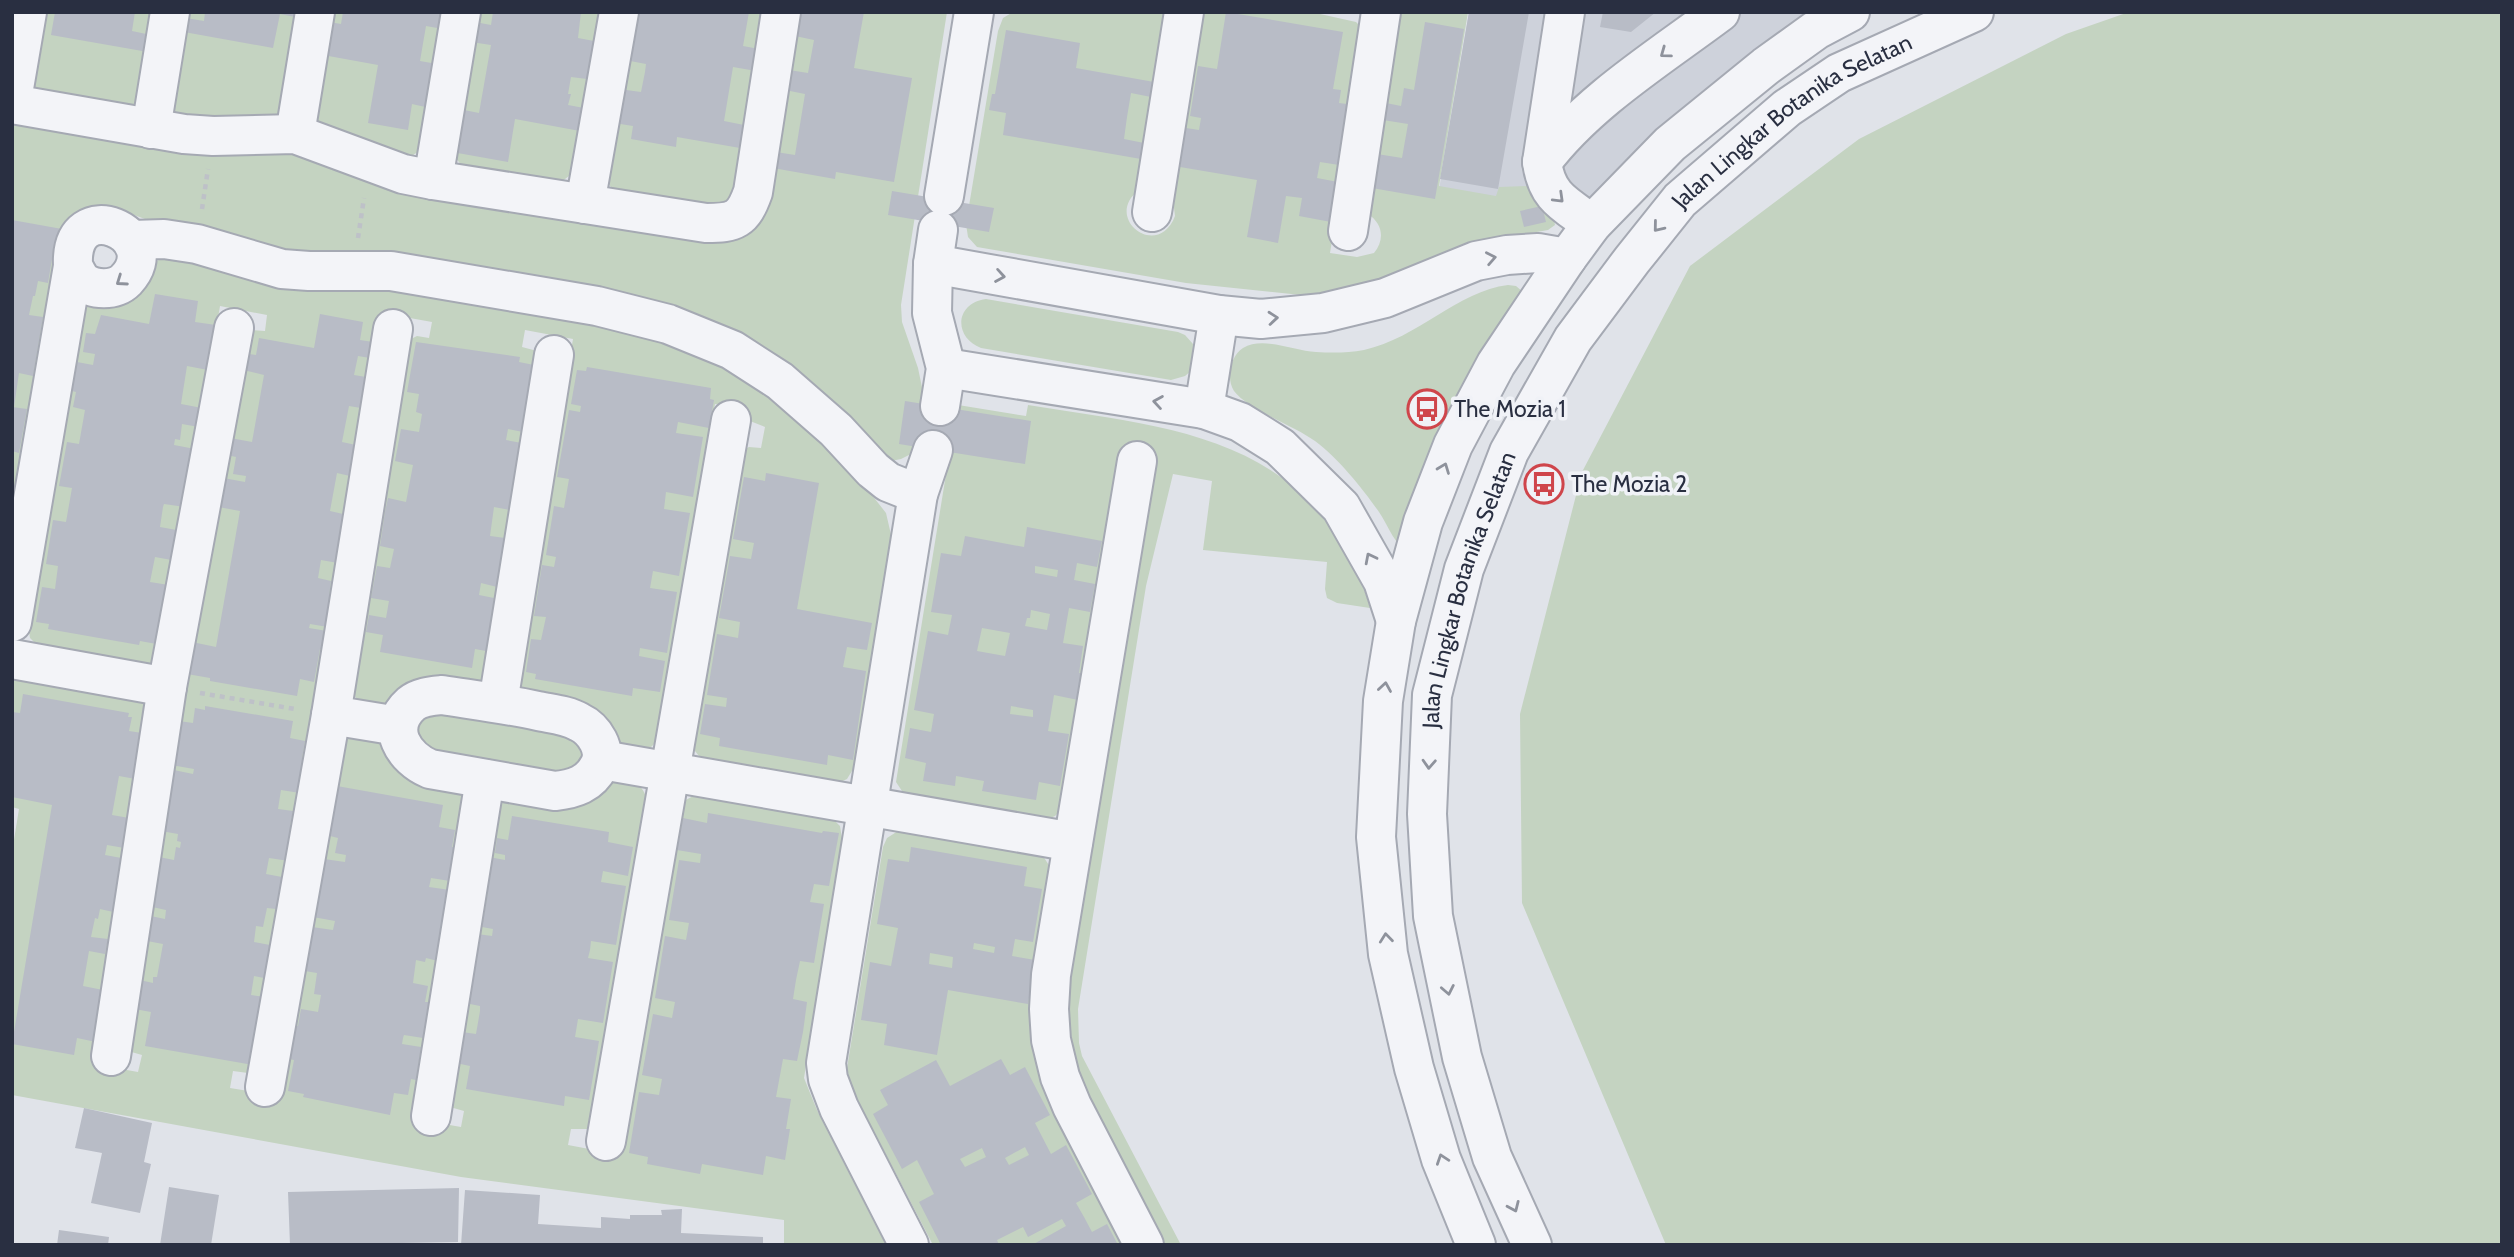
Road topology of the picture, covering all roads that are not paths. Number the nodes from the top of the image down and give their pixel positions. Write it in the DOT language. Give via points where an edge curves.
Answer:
graph roads {
  1 [pos="27,12"];
  2 [pos="170,12"];
  3 [pos="315,12"];
  4 [pos="461,12"];
  5 [pos="619,12"];
  6 [pos="781,12"];
  7 [pos="974,12"];
  8 [pos="1184,12"];
  9 [pos="1381,12"];
  10 [pos="1565,12"];
  11 [pos="1720,12"];
  12 [pos="1850,12"];
  13 [pos="1974,12"];
  14 [pos="1816,30"];
  15 [pos="1839,73"];
  16 [pos="12,102"];
  17 [pos="150,129"];
  18 [pos="295,134"];
  19 [pos="1542,162"];
  20 [pos="433,180"];
  21 [pos="585,205"];
  22 [pos="1152,212"];
  23 [pos="1592,224"];
  24 [pos="938,230"];
  25 [pos="1348,231"];
  26 [pos="1567,258"];
  27 [pos="1219,315"];
  28 [pos="234,328"];
  29 [pos="393,329"];
  30 [pos="554,355"];
  31 [pos="946,368"];
  32 [pos="940,406"];
  33 [pos="1204,409"];
  34 [pos="731,420"];
  35 [pos="933,450"];
  36 [pos="1137,461"];
  37 [pos="918,494"];
  38 [pos="1396,621"];
  39 [pos="12,622"];
  40 [pos="12,659"];
  41 [pos="167,687"];
  42 [pos="498,703"];
  43 [pos="331,715"];
  44 [pos="398,726"];
  45 [pos="602,760"];
  46 [pos="670,772"];
  47 [pos="485,779"];
  48 [pos="867,806"];
  49 [pos="1073,842"];
  50 [pos="111,1056"];
  51 [pos="265,1087"];
  52 [pos="431,1116"];
  53 [pos="606,1141"];
  54 [pos="909,1245"];
  55 [pos="1144,1245"];
  56 [pos="1476,1245"];
  57 [pos="1532,1245"];
  1 -- 16 [label="street"];
  2 -- 17 [label="street"];
  3 -- 18 [label="street"];
  4 -- 20 [label="street"];
  5 -- 21 [label="street"];
  6 -- 21 [label="street" via="753,192 740,217 706,223"];
  7 -- 24 [label="street"];
  8 -- 22 [label="street"];
  9 -- 25 [label="street"];
  10 -- 19 [label="street"];
  11 -- 19 [label="street, one-way" via="1615,91 1555,144"];
  12 -- 14 [label="street"];
  13 -- 15 [label="street, Jalan Lingkar Botanika Selatan"];
  14 -- 15 [label="street"];
  14 -- 23 [label="street" via="1670,144"];
  15 -- 57 [label="street, Jalan Lingkar Botanika Selatan, one-way" via="1787,108 1680,200 1632,260 1573,339 1509,452 1464,569 1432,695 1427,814 1433,916 1473,1094 1492,1157"];
  16 -- 17 [label="street"];
  17 -- 18 [label="street" via="213,136"];
  18 -- 20 [label="street" via="402,174"];
  19 -- 23 [label="street, one-way" via="1555,197"];
  20 -- 21 [label="street"];
  23 -- 26 [label="street"];
  24 -- 27 [label="street, one-way"];
  24 -- 31 [label="street" via="932,313"];
  27 -- 26 [label="street, one-way" via="1261,319 1323,313 1385,298 1476,261 1538,253"];
  38 -- 26 [label="street, one-way" via="1423,522 1453,445 1496,365"];
  27 -- 33 [label="street"];
  28 -- 41 [label="street"];
  29 -- 43 [label="street"];
  30 -- 42 [label="street"];
  31 -- 32 [label="street"];
  33 -- 31 [label="street, one-way"];
  38 -- 33 [label="street, one-way" via="1382,582 1341,507 1280,447 1240,422"];
  34 -- 46 [label="street"];
  35 -- 37 [label="street"];
  36 -- 49 [label="street"];
  37 -- 39 [label="street" via="888,482 873,470 780,381 732,350 668,324 597,306 391,271 282,269 197,244 132,240 107,224 92,226 79,236 72,250 73,266"];
  37 -- 48 [label="street"];
  56 -- 38 [label="street, one-way" via="1441,1159 1388,954 1376,837 1383,701"];
  40 -- 41 [label="street"];
  41 -- 50 [label="street"];
  42 -- 44 [label="street" via="426,697 411,703"];
  42 -- 45 [label="street" via="582,723 600,745"];
  43 -- 44 [label="street"];
  43 -- 51 [label="street"];
  44 -- 47 [label="street" via="407,754 418,764"];
  45 -- 46 [label="street"];
  45 -- 47 [label="street" via="595,774 570,790"];
  46 -- 48 [label="street"];
  46 -- 53 [label="street"];
  47 -- 52 [label="street"];
  48 -- 49 [label="street"];
  48 -- 54 [label="street" via="826,1063 839,1108"];
  49 -- 55 [label="street" via="1051,975 1051,1040 1072,1106"];
}
